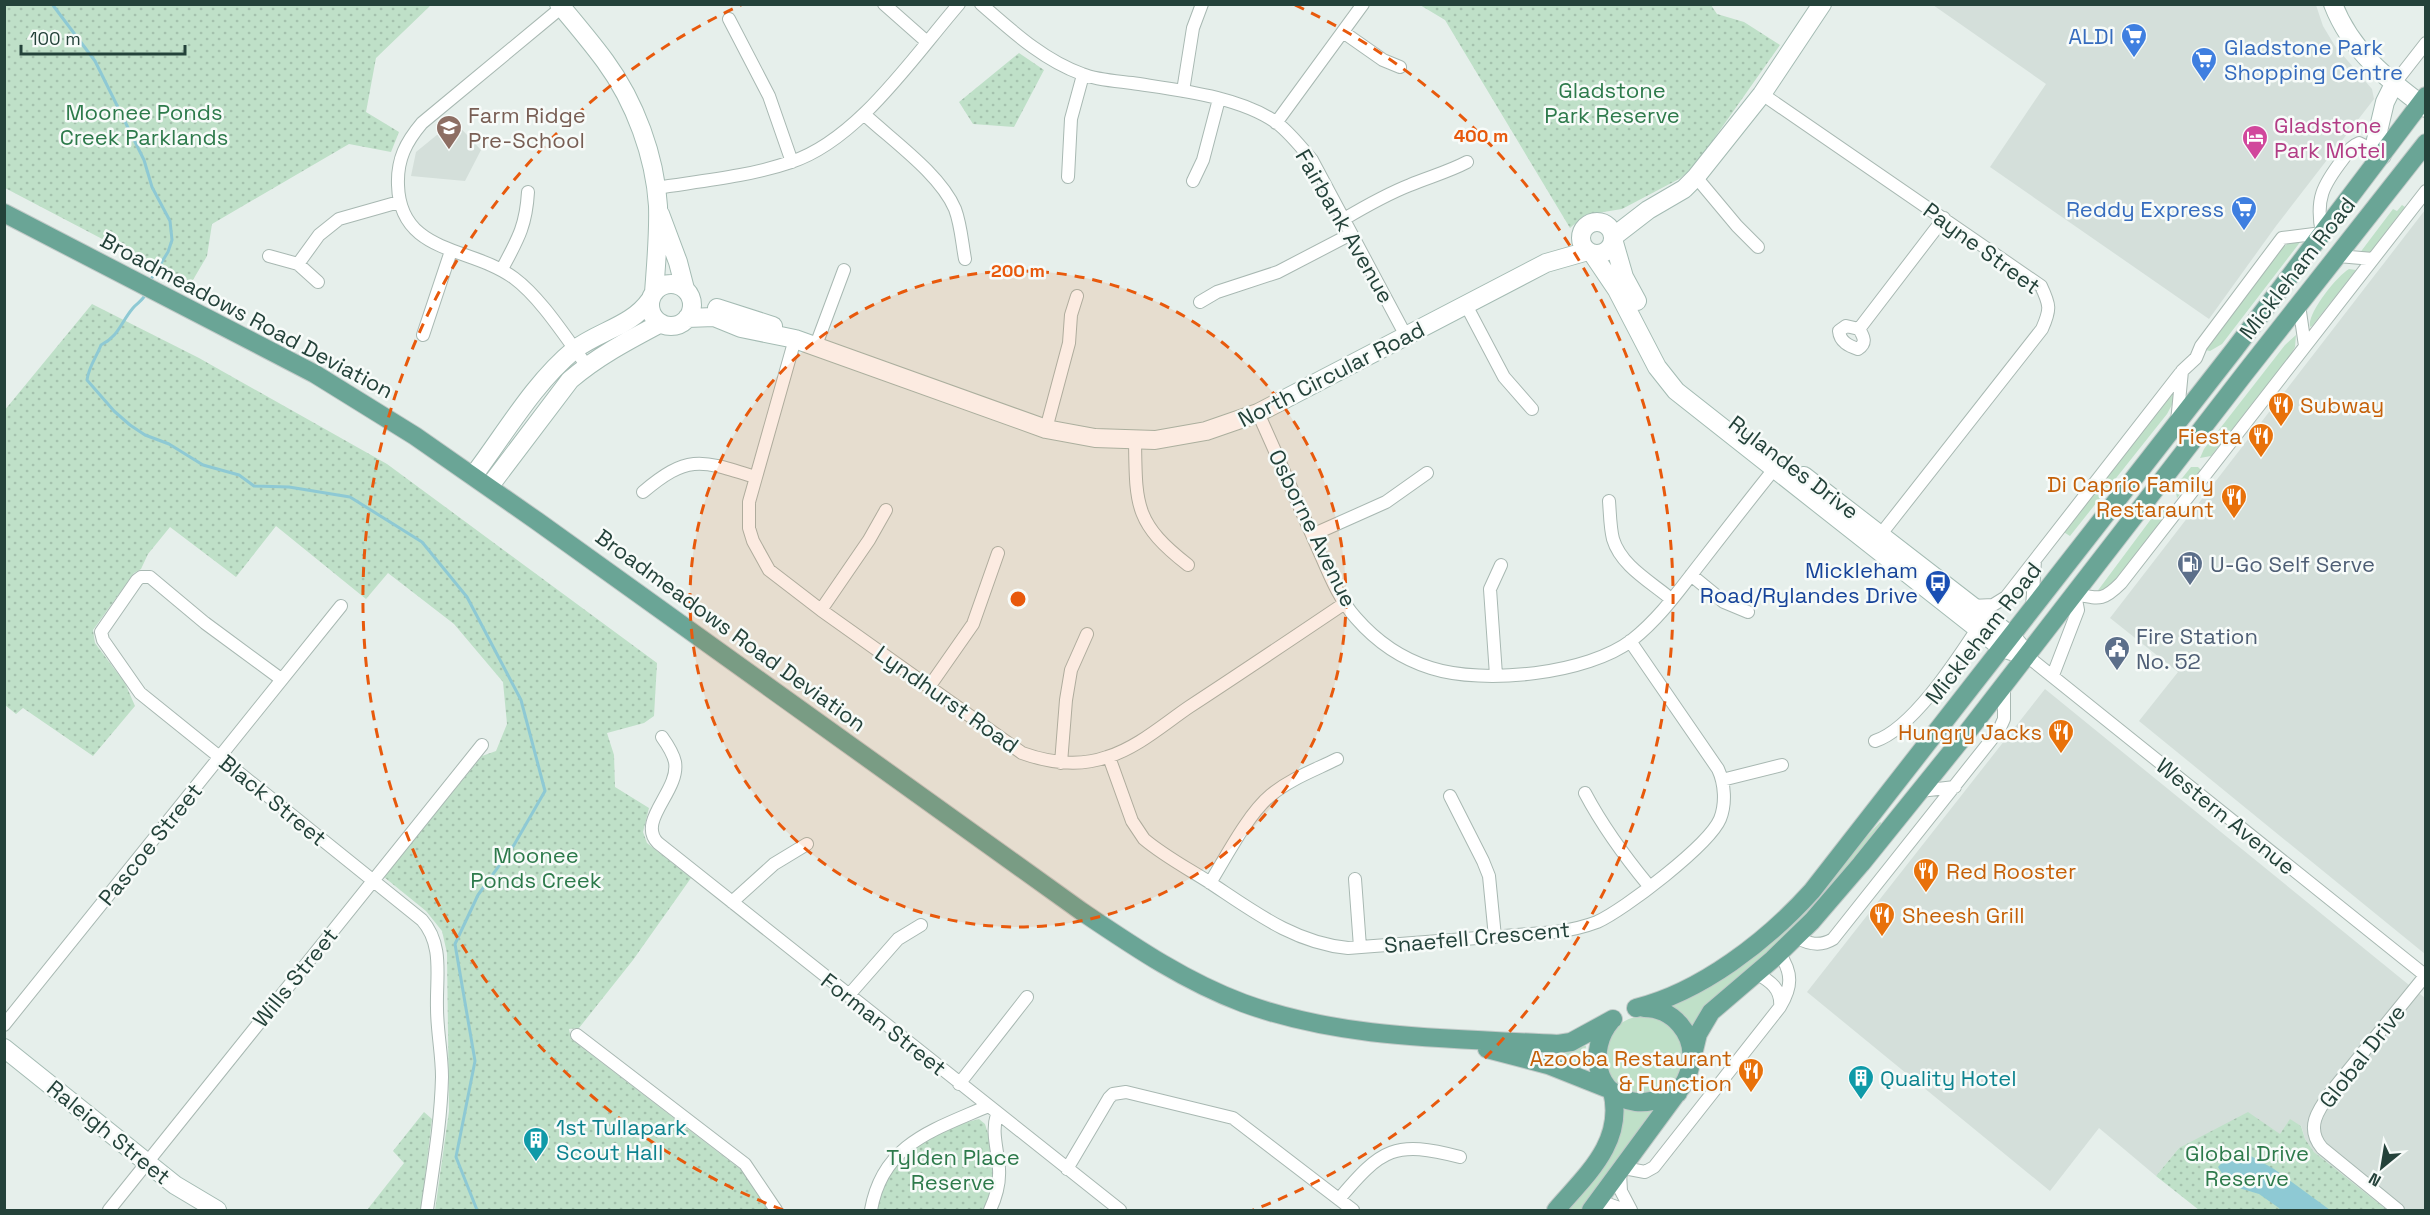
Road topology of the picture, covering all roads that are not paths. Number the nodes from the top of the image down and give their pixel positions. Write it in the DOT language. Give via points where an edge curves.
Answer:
graph roads {
  1 [pos="884,4"];
  2 [pos="959,4"];
  3 [pos="981,4"];
  4 [pos="1202,4"];
  5 [pos="1362,4"];
  6 [pos="1822,4"];
  7 [pos="2333,4"];
  8 [pos="561,6"];
  9 [pos="729,19"];
  10 [pos="1343,32"];
  11 [pos="927,42"];
  12 [pos="2426,43"];
  13 [pos="1400,67"];
  14 [pos="1083,75"];
  15 [pos="2394,84"];
  16 [pos="1183,91"];
  17 [pos="1762,94"];
  18 [pos="1219,99"];
  19 [pos="2424,102"];
  20 [pos="865,115"];
  21 [pos="1276,123"];
  22 [pos="2426,143"];
  23 [pos="2382,155"];
  24 [pos="792,162"];
  25 [pos="1467,162"];
  26 [pos="1068,177"];
  27 [pos="1696,177"];
  28 [pos="1193,182"];
  29 [pos="656,188"];
  30 [pos="2426,191"];
  31 [pos="528,192"];
  32 [pos="399,201"];
  33 [pos="658,207"];
  34 [pos="4,213"];
  35 [pos="1944,218"];
  36 [pos="1344,219"];
  37 [pos="1582,233"];
  38 [pos="1610,233"];
  39 [pos="2322,233"];
  40 [pos="1351,234"];
  41 [pos="1758,247"];
  42 [pos="451,251"];
  43 [pos="1590,252"];
  44 [pos="269,255"];
  45 [pos="2338,256"];
  46 [pos="965,259"];
  47 [pos="2373,259"];
  48 [pos="678,262"];
  49 [pos="1546,263"];
  50 [pos="298,264"];
  51 [pos="655,264"];
  52 [pos="502,269"];
  53 [pos="844,270"];
  54 [pos="318,282"];
  55 [pos="687,293"];
  56 [pos="652,296"];
  57 [pos="1077,296"];
  58 [pos="1200,302"];
  59 [pos="1466,305"];
  60 [pos="2299,305"];
  61 [pos="687,318"];
  62 [pos="661,323"];
  63 [pos="1859,329"];
  64 [pos="423,335"];
  65 [pos="1406,336"];
  66 [pos="795,339"];
  67 [pos="816,345"];
  68 [pos="1653,346"];
  69 [pos="2305,346"];
  70 [pos="575,350"];
  71 [pos="587,366"];
  72 [pos="2182,371"];
  73 [pos="1532,409"];
  74 [pos="521,410"];
  75 [pos="1258,413"];
  76 [pos="539,421"];
  77 [pos="2177,423"];
  78 [pos="1046,429"];
  79 [pos="1135,440"];
  80 [pos="1778,464"];
  81 [pos="1427,473"];
  82 [pos="473,476"];
  83 [pos="754,477"];
  84 [pos="489,487"];
  85 [pos="643,492"];
  86 [pos="1609,501"];
  87 [pos="886,510"];
  88 [pos="1312,535"];
  89 [pos="1877,539"];
  90 [pos="998,554"];
  91 [pos="2035,559"];
  92 [pos="1501,565"];
  93 [pos="1188,566"];
  94 [pos="1691,575"];
  95 [pos="2075,594"];
  96 [pos="1671,599"];
  97 [pos="1345,603"];
  98 [pos="341,606"];
  99 [pos="1972,606"];
  100 [pos="821,610"];
  101 [pos="2032,610"];
  102 [pos="1748,612"];
  103 [pos="1977,629"];
  104 [pos="1087,634"];
  105 [pos="1630,641"];
  106 [pos="2007,642"];
  107 [pos="2027,656"];
  108 [pos="1496,675"];
  109 [pos="2053,675"];
  110 [pos="280,679"];
  111 [pos="2004,685"];
  112 [pos="929,687"];
  113 [pos="662,737"];
  114 [pos="1875,741"];
  115 [pos="482,745"];
  116 [pos="1109,757"];
  117 [pos="219,758"];
  118 [pos="1337,759"];
  119 [pos="1061,763"];
  120 [pos="1782,765"];
  121 [pos="1722,780"];
  122 [pos="1955,787"];
  123 [pos="1920,791"];
  124 [pos="1585,793"];
  125 [pos="1450,796"];
  126 [pos="807,844"];
  127 [pos="1355,879"];
  128 [pos="373,880"];
  129 [pos="1210,883"];
  130 [pos="1649,886"];
  131 [pos="732,902"];
  132 [pos="921,925"];
  133 [pos="1495,937"];
  134 [pos="1796,937"];
  135 [pos="1360,947"];
  136 [pos="1779,954"];
  137 [pos="1756,973"];
  138 [pos="2425,976"];
  139 [pos="848,996"];
  140 [pos="1027,997"];
  141 [pos="1780,1007"];
  142 [pos="1636,1008"];
  143 [pos="1612,1019"];
  144 [pos="4,1025"];
  145 [pos="577,1035"];
  146 [pos="1442,1039"];
  147 [pos="4,1048"];
  148 [pos="1691,1063"];
  149 [pos="959,1084"];
  150 [pos="1611,1090"];
  151 [pos="1678,1093"];
  152 [pos="992,1110"];
  153 [pos="1460,1157"];
  154 [pos="148,1163"];
  155 [pos="1067,1168"];
  156 [pos="1622,1170"];
  157 [pos="1339,1199"];
  158 [pos="1593,1208"];
  159 [pos="109,1210"];
  160 [pos="217,1210"];
  161 [pos="427,1210"];
  162 [pos="776,1210"];
  163 [pos="871,1210"];
  164 [pos="990,1210"];
  165 [pos="1120,1210"];
  166 [pos="1353,1210"];
  167 [pos="1556,1210"];
  168 [pos="1625,1210"];
  169 [pos="1631,1210"];
  170 [pos="2398,1210"];
  1 -- 11 [label="street"];
  2 -- 11 [label="street"];
  3 -- 14 [label="street, Fairbank Avenue" via="1029,45"];
  4 -- 16 [label="street" via="1193,28"];
  5 -- 10 [label="street"];
  6 -- 17 [label="street"];
  7 -- 15 [label="street" via="2353,43"];
  8 -- 29 [label="street" via="606,62 633,110"];
  8 -- 32 [label="street" via="412,135 398,165"];
  9 -- 24 [label="street" via="769,96"];
  10 -- 13 [label="street"];
  10 -- 21 [label="street"];
  11 -- 20 [label="street"];
  12 -- 15 [label="street"];
  14 -- 16 [label="street, Fairbank Avenue"];
  14 -- 26 [label="street" via="1071,119"];
  15 -- 19 [label="street"];
  15 -- 23 [label="street" via="2385,102 2375,144"];
  16 -- 18 [label="street, Fairbank Avenue"];
  17 -- 27 [label="street"];
  17 -- 35 [label="street, Payne Street"];
  18 -- 21 [label="street, Fairbank Avenue"];
  18 -- 28 [label="street"];
  19 -- 23 [label="main road, Mickleham Road"];
  20 -- 24 [label="street" via="832,141"];
  20 -- 46 [label="street" via="948,197 960,225"];
  21 -- 36 [label="street, Fairbank Avenue" via="1312,160"];
  22 -- 45 [label="main road, Mickleham Road"];
  23 -- 39 [label="main road, Mickleham Road"];
  23 -- 39 [label="street, Mickleham Road" via="2361,143 2351,148 2323,187 2319,212"];
  24 -- 29 [label="street"];
  25 -- 36 [label="street" via="1377,200"];
  27 -- 38 [label="street" via="1684,189"];
  27 -- 41 [label="street"];
  29 -- 33 [label="street"];
  30 -- 47 [label="street"];
  31 -- 52 [label="street" via="522,233"];
  32 -- 42 [label="street" via="419,234"];
  32 -- 50 [label="street" via="339,219 318,235"];
  33 -- 48 [label="street"];
  33 -- 51 [label="street"];
  34 -- 82 [label="main road, Broadmeadows Road Deviation" via="336,385"];
  35 -- 63 [label="street"];
  35 -- 89 [label="street, Payne Street" via="2042,286 2050,303 2048,315 2042,329"];
  36 -- 40 [label="street, Fairbank Avenue"];
  37 -- 38 [label="street" via="1592,223"];
  37 -- 43 [label="street" via="1582,243"];
  37 -- 49 [label="street, North Circular Road"];
  38 -- 43 [label="street" via="1606,251"];
  38 -- 68 [label="street, Rylandes Drive"];
  39 -- 72 [label="street, Mickleham Road" via="2282,238 2196,358"];
  39 -- 77 [label="main road, Mickleham Road"];
  40 -- 58 [label="street" via="1278,272 1217,292"];
  40 -- 65 [label="street, Fairbank Avenue"];
  42 -- 52 [label="street"];
  42 -- 64 [label="street"];
  43 -- 49 [label="street, North Circular Road"];
  43 -- 68 [label="street, Rylandes Drive"];
  44 -- 50 [label="street"];
  45 -- 47 [label="street"];
  45 -- 60 [label="main road, Mickleham Road"];
  47 -- 69 [label="street"];
  48 -- 51 [label="street"];
  48 -- 55 [label="street"];
  49 -- 59 [label="street, North Circular Road"];
  50 -- 54 [label="street"];
  51 -- 56 [label="street"];
  52 -- 70 [label="street" via="538,303"];
  53 -- 67 [label="street"];
  55 -- 56 [label="street" via="672,284 659,288"];
  55 -- 61 [label="street" via="691,308"];
  55 -- 66 [label="street, North Circular Road"];
  56 -- 62 [label="street" via="652,313"];
  56 -- 70 [label="street" via="634,318 598,334"];
  57 -- 78 [label="street"];
  59 -- 65 [label="street, North Circular Road"];
  59 -- 73 [label="street" via="1504,377"];
  60 -- 69 [label="street"];
  60 -- 95 [label="main road, Mickleham Road"];
  61 -- 62 [label="street" via="673,325"];
  61 -- 66 [label="street, North Circular Road" via="714,317 741,328"];
  62 -- 71 [label="street" via="634,335"];
  65 -- 75 [label="street, North Circular Road"];
  66 -- 67 [label="street, North Circular Road"];
  66 -- 83 [label="street, Lyndhurst Road"];
  67 -- 78 [label="street, North Circular Road"];
  68 -- 80 [label="street, Rylandes Drive" via="1685,383"];
  69 -- 95 [label="street" via="2121,583 2107,597"];
  70 -- 71 [label="street"];
  70 -- 74 [label="street" via="550,373"];
  71 -- 76 [label="street" via="570,380"];
  72 -- 77 [label="street"];
  72 -- 91 [label="street, Mickleham Road"];
  74 -- 76 [label="street"];
  74 -- 82 [label="street"];
  75 -- 79 [label="street, North Circular Road" via="1206,431"];
  75 -- 88 [label="street, Osborne Avenue"];
  76 -- 84 [label="street"];
  77 -- 101 [label="main road, Mickleham Road"];
  78 -- 79 [label="street, North Circular Road"];
  79 -- 93 [label="street" via="1136,492 1142,515 1159,541"];
  80 -- 89 [label="street, Rylandes Drive"];
  80 -- 94 [label="street"];
  81 -- 88 [label="street" via="1386,502"];
  82 -- 84 [label="main road, Broadmeadows Road Deviation"];
  83 -- 85 [label="street" via="714,465 693,464 665,474"];
  83 -- 100 [label="street, Lyndhurst Road" via="748,514 759,555 779,579"];
  84 -- 146 [label="main road, Broadmeadows Road Deviation" via="1081,911 1160,962 1206,987 1293,1018 1360,1032"];
  86 -- 96 [label="street" via="1618,551 1633,569"];
  87 -- 100 [label="street"];
  88 -- 97 [label="street, Osborne Avenue"];
  89 -- 99 [label="street, Rylandes Drive"];
  89 -- 103 [label="street, Rylandes Drive"];
  90 -- 112 [label="street" via="973,624"];
  91 -- 99 [label="street, Mickleham Road" via="2001,602"];
  91 -- 101 [label="street"];
  92 -- 108 [label="street" via="1490,589"];
  94 -- 96 [label="street, Osborne Avenue"];
  94 -- 102 [label="street" via="1724,602"];
  95 -- 107 [label="main road, Mickleham Road"];
  95 -- 109 [label="street" via="2078,610"];
  96 -- 105 [label="street, Osborne Avenue"];
  97 -- 108 [label="street, Osborne Avenue" via="1380,641 1421,665 1463,675"];
  97 -- 116 [label="street, Lyndhurst Road" via="1147,736"];
  98 -- 110 [label="street, Pascoe Street"];
  99 -- 106 [label="street, Rylandes Drive"];
  100 -- 112 [label="street, Lyndhurst Road"];
  101 -- 106 [label="main road, Mickleham Road"];
  103 -- 106 [label="street, Rylandes Drive"];
  103 -- 114 [label="street" via="1908,719"];
  104 -- 119 [label="street" via="1071,670"];
  105 -- 108 [label="street, Osborne Avenue" via="1578,666"];
  105 -- 121 [label="street, Snaefell Crescent"];
  106 -- 107 [label="street"];
  106 -- 142 [label="main road, Mickleham Road" via="1796,908 1736,959 1672,997"];
  107 -- 109 [label="street, Western Avenue"];
  107 -- 111 [label="main road, Mickleham Road"];
  109 -- 138 [label="street, Western Avenue"];
  110 -- 117 [label="street, Pascoe Street"];
  110 -- 117 [label="street, Black Street" via="154,579 137,580 103,628 103,640 140,693"];
  111 -- 122 [label="street" via="2004,719 1999,730"];
  111 -- 123 [label="main road, Mickleham Road"];
  112 -- 119 [label="street, Lyndhurst Road" via="1023,753"];
  113 -- 131 [label="street, Forman Street" via="675,760 675,770 667,795 652,820 651,834"];
  115 -- 128 [label="street, Wills Street"];
  116 -- 119 [label="street, Lyndhurst Road"];
  116 -- 129 [label="street, Snaefell Crescent" via="1137,830 1154,847"];
  117 -- 128 [label="street, Black Street"];
  117 -- 144 [label="street, Pascoe Street"];
  118 -- 129 [label="street" via="1269,796"];
  120 -- 121 [label="street"];
  121 -- 130 [label="street, Snaefell Crescent" via="1722,813 1710,836"];
  122 -- 123 [label="street"];
  122 -- 134 [label="street" via="1833,939 1820,944"];
  123 -- 134 [label="main road, Mickleham Road"];
  124 -- 130 [label="street" via="1627,860"];
  125 -- 133 [label="street" via="1489,876"];
  126 -- 131 [label="street" via="774,864"];
  127 -- 135 [label="street"];
  128 -- 154 [label="street, Wills Street"];
  128 -- 161 [label="street, Black Street" via="422,920 433,934 437,950 441,1092"];
  129 -- 135 [label="street, Snaefell Crescent" via="1293,934 1331,946"];
  130 -- 133 [label="street, Snaefell Crescent" via="1586,926 1556,933"];
  131 -- 139 [label="street, Forman Street"];
  132 -- 139 [label="street" via="898,939"];
  133 -- 135 [label="street, Snaefell Crescent"];
  134 -- 136 [label="main road, Mickleham Road"];
  136 -- 137 [label="main road, Mickleham Road"];
  136 -- 141 [label="street" via="1791,981"];
  137 -- 141 [label="street" via="1778,990"];
  137 -- 148 [label="main road, Mickleham Road" via="1707,1018 1698,1034"];
  138 -- 170 [label="street, Global Drive" via="2327,1097 2313,1125 2322,1148"];
  139 -- 149 [label="street, Forman Street"];
  140 -- 149 [label="street"];
  141 -- 156 [label="street" via="1654,1167 1645,1172"];
  142 -- 143 [label="main road"];
  142 -- 148 [label="main road" via="1665,1012 1678,1021 1687,1034"];
  143 -- 146 [label="main road, Broadmeadows Road Deviation" via="1571,1042 1558,1044"];
  143 -- 150 [label="main road" via="1604,1029 1596,1054 1598,1067"];
  145 -- 162 [label="street" via="745,1164"];
  146 -- 150 [label="main road, Broadmeadows Road Deviation" via="1528,1059"];
  147 -- 154 [label="street, Raleigh Street"];
  148 -- 151 [label="main road"];
  149 -- 152 [label="street, Forman Street"];
  150 -- 151 [label="main road" via="1636,1102"];
  150 -- 167 [label="main road" via="1614,1120 1610,1142"];
  151 -- 156 [label="main road"];
  152 -- 155 [label="street, Forman Street"];
  152 -- 163 [label="street" via="939,1126 917,1138 884,1173"];
  152 -- 164 [label="street" via="999,1179"];
  153 -- 157 [label="street" via="1424,1148 1401,1148 1378,1160"];
  154 -- 159 [label="street, Wills Street"];
  154 -- 160 [label="street, Raleigh Street" via="188,1194"];
  155 -- 157 [label="street" via="1109,1098 1126,1092 1233,1118"];
  155 -- 165 [label="street, Forman Street"];
  156 -- 158 [label="main road"];
  156 -- 169 [label="street" via="1621,1191"];
  157 -- 166 [label="street"];
  158 -- 168 [label="street" via="1608,1204"];
}
